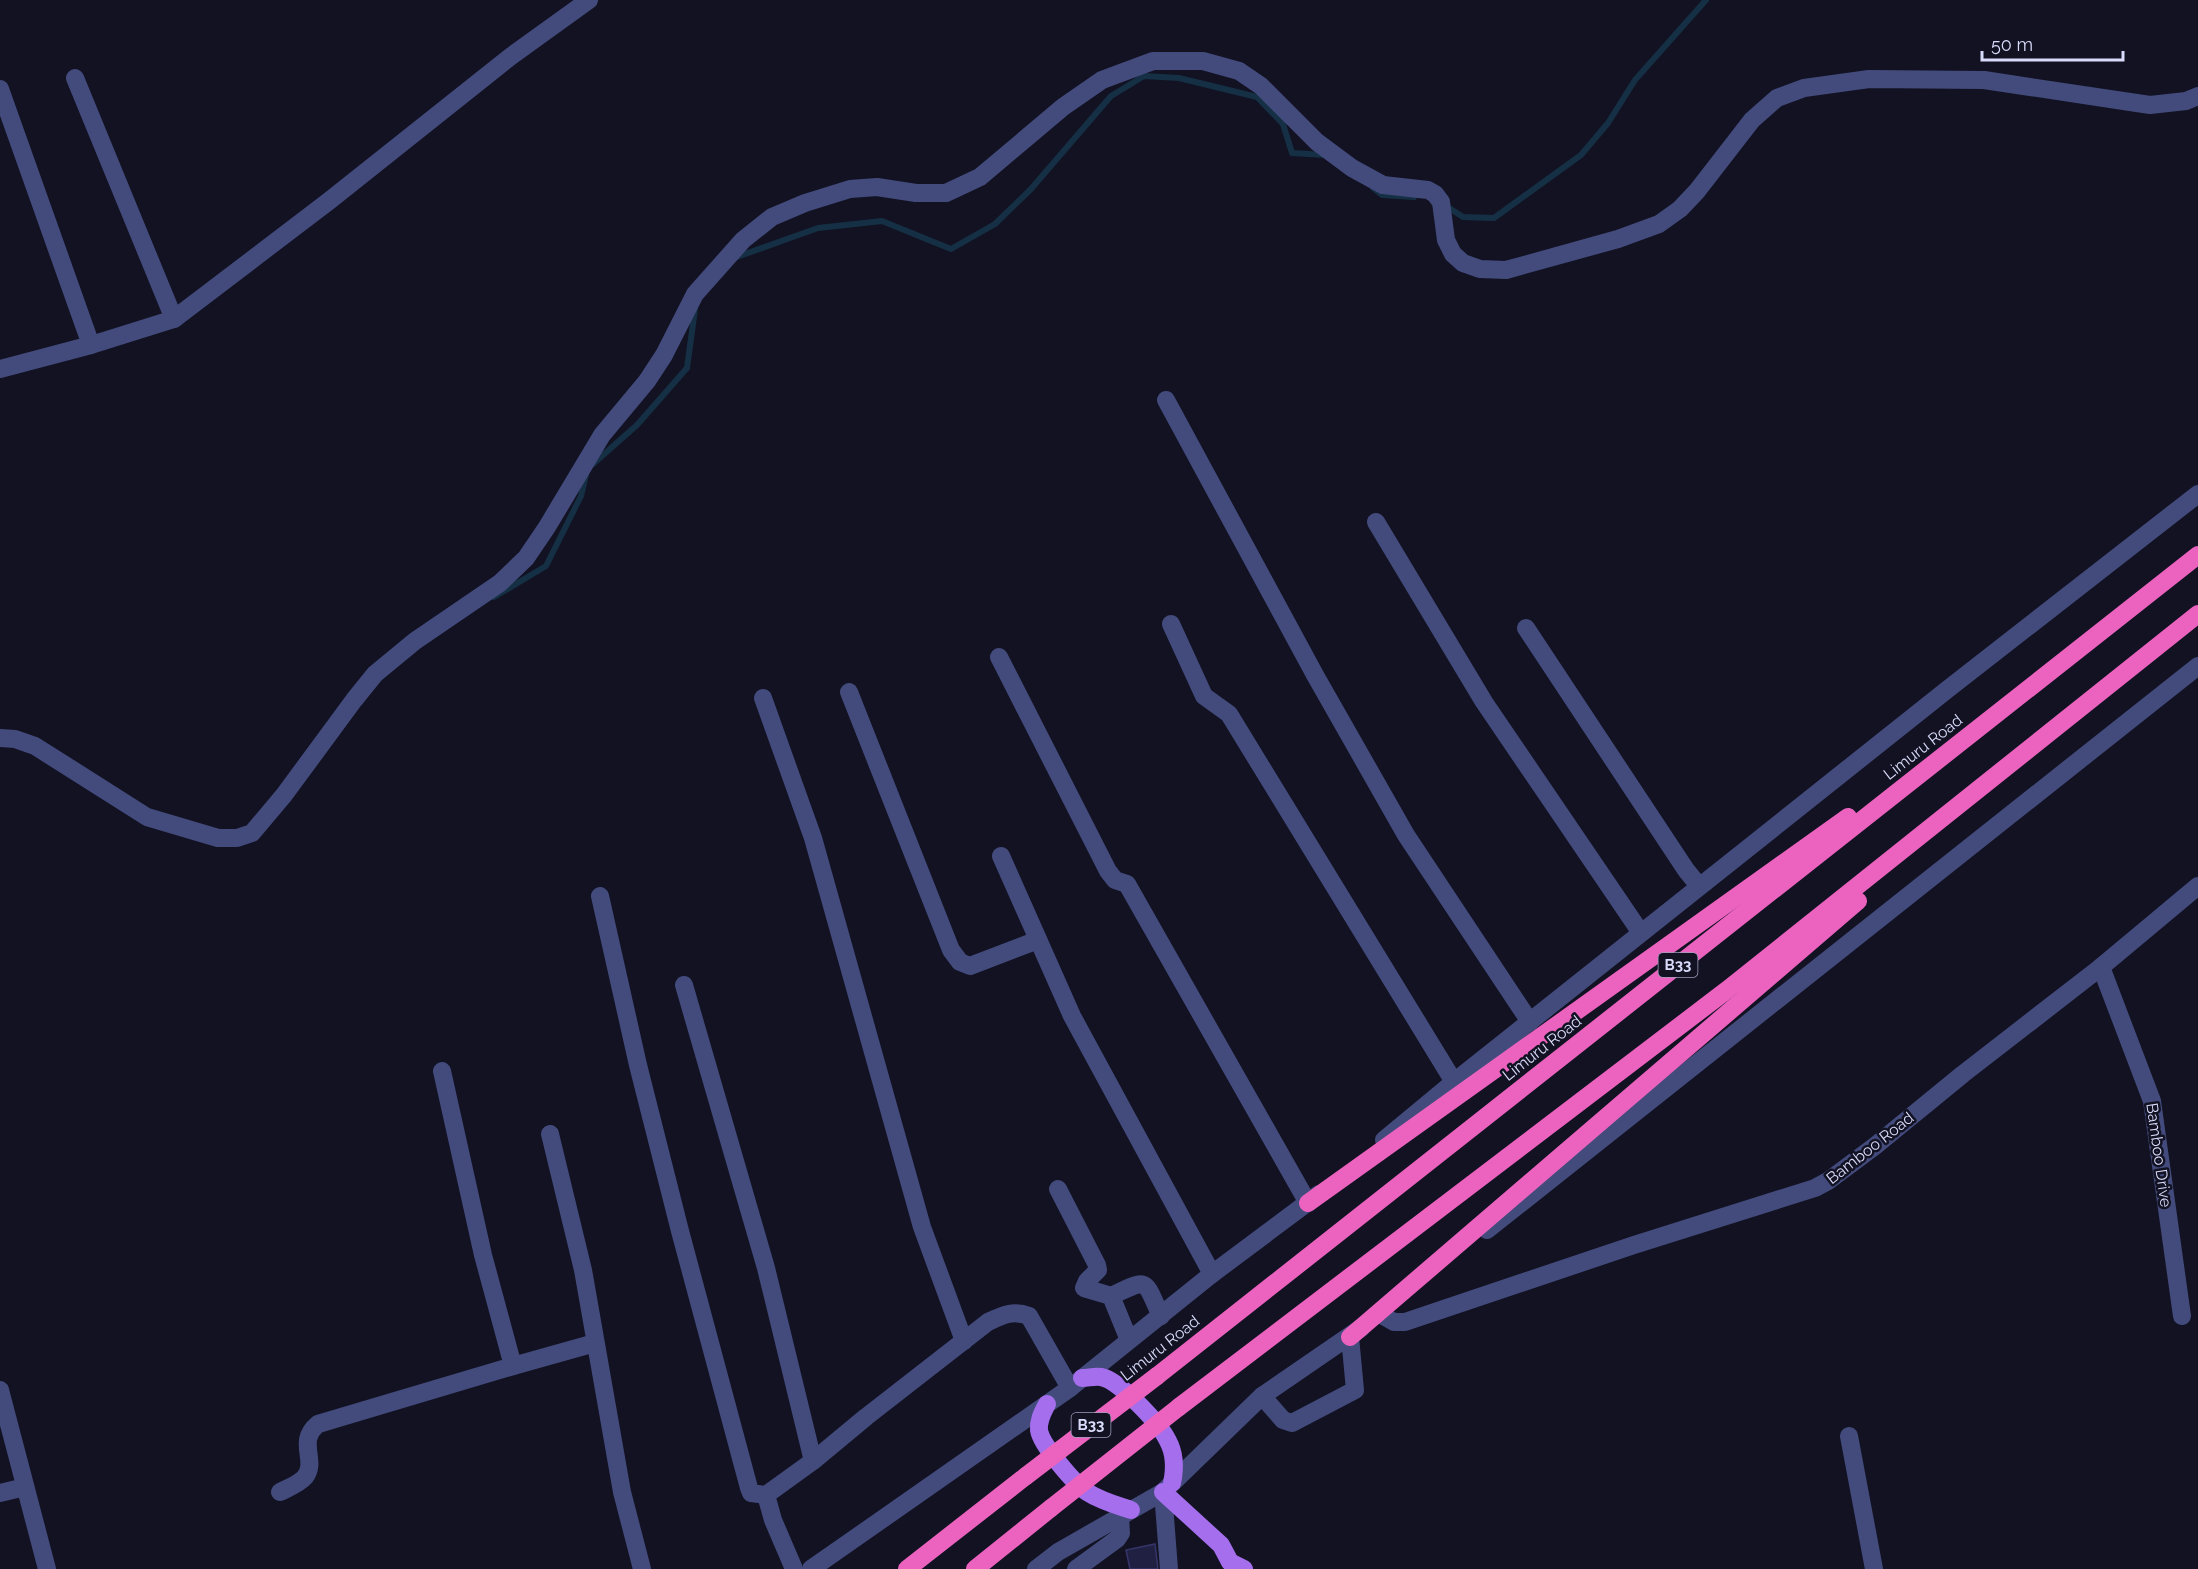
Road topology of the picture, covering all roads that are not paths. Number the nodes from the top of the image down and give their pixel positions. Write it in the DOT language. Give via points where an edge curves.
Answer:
graph roads {
  1 [pos="589,0"];
  2 [pos="75,78"];
  3 [pos="0,89"];
  4 [pos="2198,96"];
  5 [pos="174,319"];
  6 [pos="91,345"];
  7 [pos="0,369"];
  8 [pos="1166,400"];
  9 [pos="2198,494"];
  10 [pos="1376,522"];
  11 [pos="2198,555"];
  12 [pos="2198,614"];
  13 [pos="1171,624"];
  14 [pos="1526,628"];
  15 [pos="999,657"];
  16 [pos="2198,666"];
  17 [pos="2048,673"];
  18 [pos="849,692"];
  19 [pos="763,698"];
  20 [pos="2089,702"];
  21 [pos="0,738"];
  22 [pos="1001,856"];
  23 [pos="1700,886"];
  24 [pos="2198,886"];
  25 [pos="600,896"];
  26 [pos="1641,933"];
  27 [pos="1038,940"];
  28 [pos="2101,967"];
  29 [pos="684,984"];
  30 [pos="1530,1022"];
  31 [pos="442,1071"];
  32 [pos="1454,1082"];
  33 [pos="550,1134"];
  34 [pos="1058,1190"];
  35 [pos="1308,1203"];
  36 [pos="1212,1274"];
  37 [pos="1111,1296"];
  38 [pos="1380,1314"];
  39 [pos="1161,1316"];
  40 [pos="2182,1316"];
  41 [pos="1350,1337"];
  42 [pos="1129,1340"];
  43 [pos="964,1341"];
  44 [pos="595,1342"];
  45 [pos="513,1366"];
  46 [pos="1076,1383"];
  47 [pos="0,1390"];
  48 [pos="1262,1396"];
  49 [pos="1047,1404"];
  50 [pos="1849,1436"];
  51 [pos="813,1461"];
  52 [pos="25,1487"];
  53 [pos="1167,1487"];
  54 [pos="280,1492"];
  55 [pos="0,1493"];
  56 [pos="766,1495"];
  57 [pos="1125,1513"];
  58 [pos="47,1569"];
  59 [pos="642,1569"];
  60 [pos="794,1569"];
  61 [pos="811,1569"];
  62 [pos="907,1569"];
  63 [pos="975,1569"];
  64 [pos="1036,1569"];
  65 [pos="1076,1569"];
  66 [pos="1169,1569"];
  67 [pos="1244,1569"];
  68 [pos="1874,1569"];
  1 -- 5 [label="street"];
  2 -- 5 [label="street"];
  3 -- 6 [label="street"];
  4 -- 21 [label="street" via="2150,105 1984,80 1869,79 1804,88 1777,98 1752,120 1697,191 1659,224 1506,270 1480,269 1463,263 1446,240 1441,202 1435,194 1383,185 1352,168 1317,142 1239,71 1203,61 1153,61 1102,80 980,177 946,193 877,187 850,189 772,217 743,240 695,294 664,355 602,435 526,558 500,583 415,641 375,674 252,832 237,838 218,838 147,817 35,746"];
  5 -- 6 [label="street"];
  6 -- 7 [label="street"];
  8 -- 30 [label="street" via="1406,835"];
  9 -- 23 [label="street"];
  10 -- 26 [label="street" via="1484,702"];
  11 -- 17 [label="highway, Limuru Road / B33"];
  12 -- 20 [label="highway, B33"];
  13 -- 32 [label="street" via="1204,696 1229,714"];
  14 -- 23 [label="street"];
  15 -- 35 [label="street" via="1108,871 1115,880 1127,884"];
  16 -- 38 [label="street"];
  17 -- 35 [label="highway"];
  17 -- 62 [label="highway, Limuru Road / B33, bridge"];
  18 -- 27 [label="street" via="955,956 970,966"];
  19 -- 43 [label="street" via="813,838 922,1227"];
  20 -- 41 [label="highway"];
  20 -- 63 [label="highway, B33, bridge" via="1727,990 1179,1407"];
  22 -- 27 [label="street"];
  23 -- 26 [label="street"];
  24 -- 28 [label="street, Bamboo Road"];
  25 -- 56 [label="street" via="680,1231 749,1488 751,1493"];
  26 -- 30 [label="street"];
  27 -- 36 [label="street" via="1072,1016"];
  28 -- 38 [label="street, Bamboo Road" via="1875,1146 1815,1188 1405,1322 1394,1322"];
  28 -- 40 [label="street, Bamboo Drive" via="2152,1101"];
  29 -- 51 [label="street" via="766,1268"];
  30 -- 32 [label="street"];
  31 -- 45 [label="street" via="483,1255"];
  32 -- 35 [label="street"];
  33 -- 44 [label="street" via="583,1270"];
  34 -- 37 [label="street" via="1097,1265 1098,1270 1084,1288"];
  35 -- 36 [label="street"];
  36 -- 39 [label="street"];
  37 -- 39 [label="street" via="1144,1284"];
  37 -- 42 [label="street"];
  38 -- 41 [label="street"];
  39 -- 42 [label="street"];
  41 -- 48 [label="street"];
  41 -- 48 [label="street" via="1355,1390 1292,1423 1283,1420"];
  42 -- 46 [label="street"];
  43 -- 46 [label="street" via="1005,1314 1029,1316"];
  43 -- 51 [label="street"];
  44 -- 45 [label="street"];
  44 -- 59 [label="street" via="622,1492"];
  45 -- 54 [label="street" via="318,1424 307,1438 306,1477"];
  46 -- 49 [label="street"];
  46 -- 53 [label="main road" via="1102,1377 1124,1389 1149,1415 1168,1441 1175,1468"];
  47 -- 52 [label="street"];
  48 -- 53 [label="street"];
  49 -- 57 [label="main road" via="1039,1432 1046,1447 1086,1492"];
  49 -- 61 [label="street"];
  50 -- 68 [label="street"];
  51 -- 56 [label="street"];
  52 -- 55 [label="street"];
  52 -- 58 [label="street"];
  53 -- 57 [label="street"];
  53 -- 66 [label="street"];
  53 -- 67 [label="main road" via="1221,1545 1230,1562"];
  56 -- 60 [label="street"];
  57 -- 64 [label="street"];
  57 -- 65 [label="street" via="1117,1539"];
}
